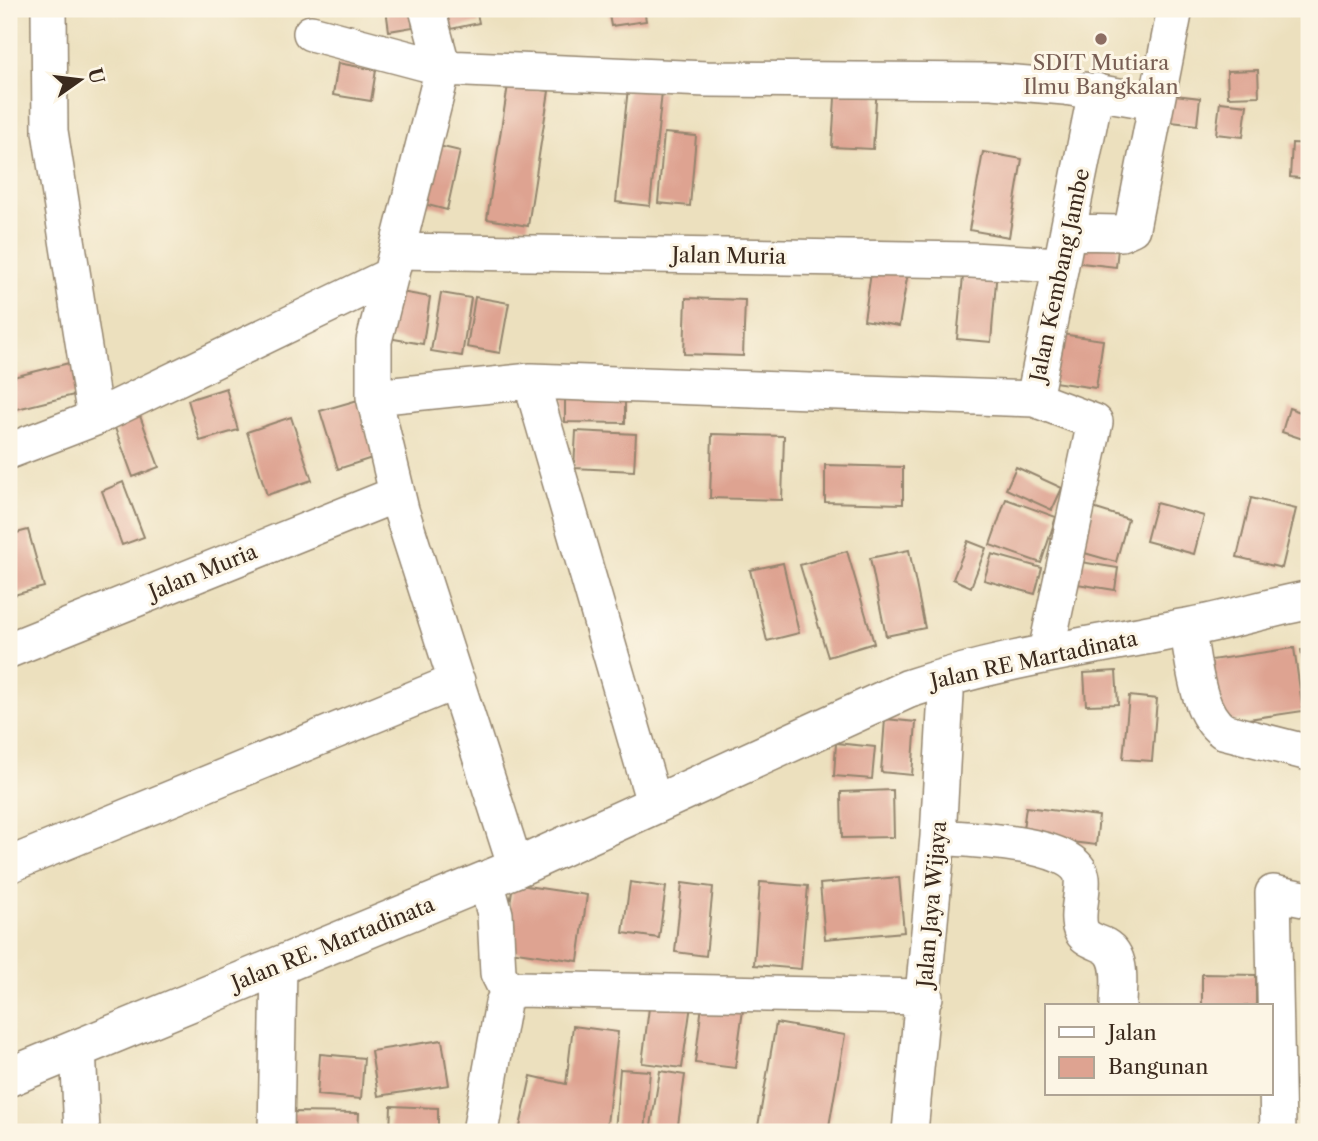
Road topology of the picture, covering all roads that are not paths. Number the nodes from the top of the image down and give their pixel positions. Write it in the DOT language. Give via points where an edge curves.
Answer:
graph roads {
  1 [pos="49,9"];
  2 [pos="427,9"];
  3 [pos="1175,9"];
  4 [pos="311,33"];
  5 [pos="443,68"];
  6 [pos="1096,91"];
  7 [pos="1155,102"];
  8 [pos="1064,248"];
  9 [pos="394,263"];
  10 [pos="531,381"];
  11 [pos="374,397"];
  12 [pos="1034,400"];
  13 [pos="95,418"];
  14 [pos="9,451"];
  15 [pos="397,494"];
  16 [pos="1309,600"];
  17 [pos="1187,628"];
  18 [pos="9,650"];
  19 [pos="1046,652"];
  20 [pos="947,676"];
  21 [pos="457,681"];
  22 [pos="1309,753"];
  23 [pos="655,806"];
  24 [pos="938,837"];
  25 [pos="9,865"];
  26 [pos="501,874"];
  27 [pos="1309,900"];
  28 [pos="279,966"];
  29 [pos="508,993"];
  30 [pos="925,997"];
  31 [pos="1118,1004"];
  32 [pos="78,1048"];
  33 [pos="9,1077"];
  34 [pos="82,1132"];
  35 [pos="276,1132"];
  36 [pos="480,1132"];
  37 [pos="910,1132"];
  38 [pos="1278,1132"];
  1 -- 13 [label="street" via="50,131"];
  2 -- 5 [label="street"];
  3 -- 7 [label="street"];
  4 -- 5 [label="street"];
  5 -- 6 [label="street" via="707,79 992,82"];
  5 -- 9 [label="street"];
  6 -- 7 [label="street"];
  6 -- 8 [label="street, Jalan Kembang Jambe"];
  7 -- 8 [label="street, Jalan Muria" via="1132,228"];
  8 -- 9 [label="street, Jalan Muria" via="971,260"];
  8 -- 12 [label="street, Jalan Kembang Jambe"];
  9 -- 11 [label="street" via="374,341"];
  9 -- 13 [label="street"];
  10 -- 11 [label="street"];
  10 -- 12 [label="street"];
  10 -- 23 [label="street"];
  11 -- 15 [label="street"];
  12 -- 19 [label="street, Jalan Kembang Jambe" via="1095,422"];
  13 -- 14 [label="street"];
  15 -- 18 [label="street, Jalan Muria"];
  15 -- 21 [label="street"];
  16 -- 17 [label="main road, Jalan RE Martadinata"];
  17 -- 19 [label="main road, Jalan RE Martadinata"];
  17 -- 22 [label="street" via="1204,704 1215,726"];
  19 -- 20 [label="main road, Jalan RE Martadinata"];
  20 -- 23 [label="main road, Jalan RE Martadinata" via="908,689"];
  20 -- 24 [label="street, Jalan Jaya Wijaya"];
  21 -- 25 [label="street"];
  21 -- 26 [label="street"];
  23 -- 26 [label="main road, Jalan RE. Martadinata"];
  24 -- 30 [label="street, Jalan Jaya Wijaya"];
  24 -- 31 [label="street" via="1042,848 1072,860 1082,878 1080,929 1110,950 1117,963"];
  26 -- 28 [label="main road, Jalan RE. Martadinata"];
  26 -- 29 [label="street" via="495,914 498,973"];
  27 -- 38 [label="street" via="1273,893"];
  28 -- 32 [label="main road, Jalan RE. Martadinata"];
  28 -- 35 [label="street"];
  29 -- 30 [label="street" via="517,989"];
  29 -- 36 [label="street"];
  30 -- 37 [label="street, Jalan Jaya Wijaya"];
  32 -- 33 [label="main road, Jalan RE. Martadinata"];
  32 -- 34 [label="street"];
}
